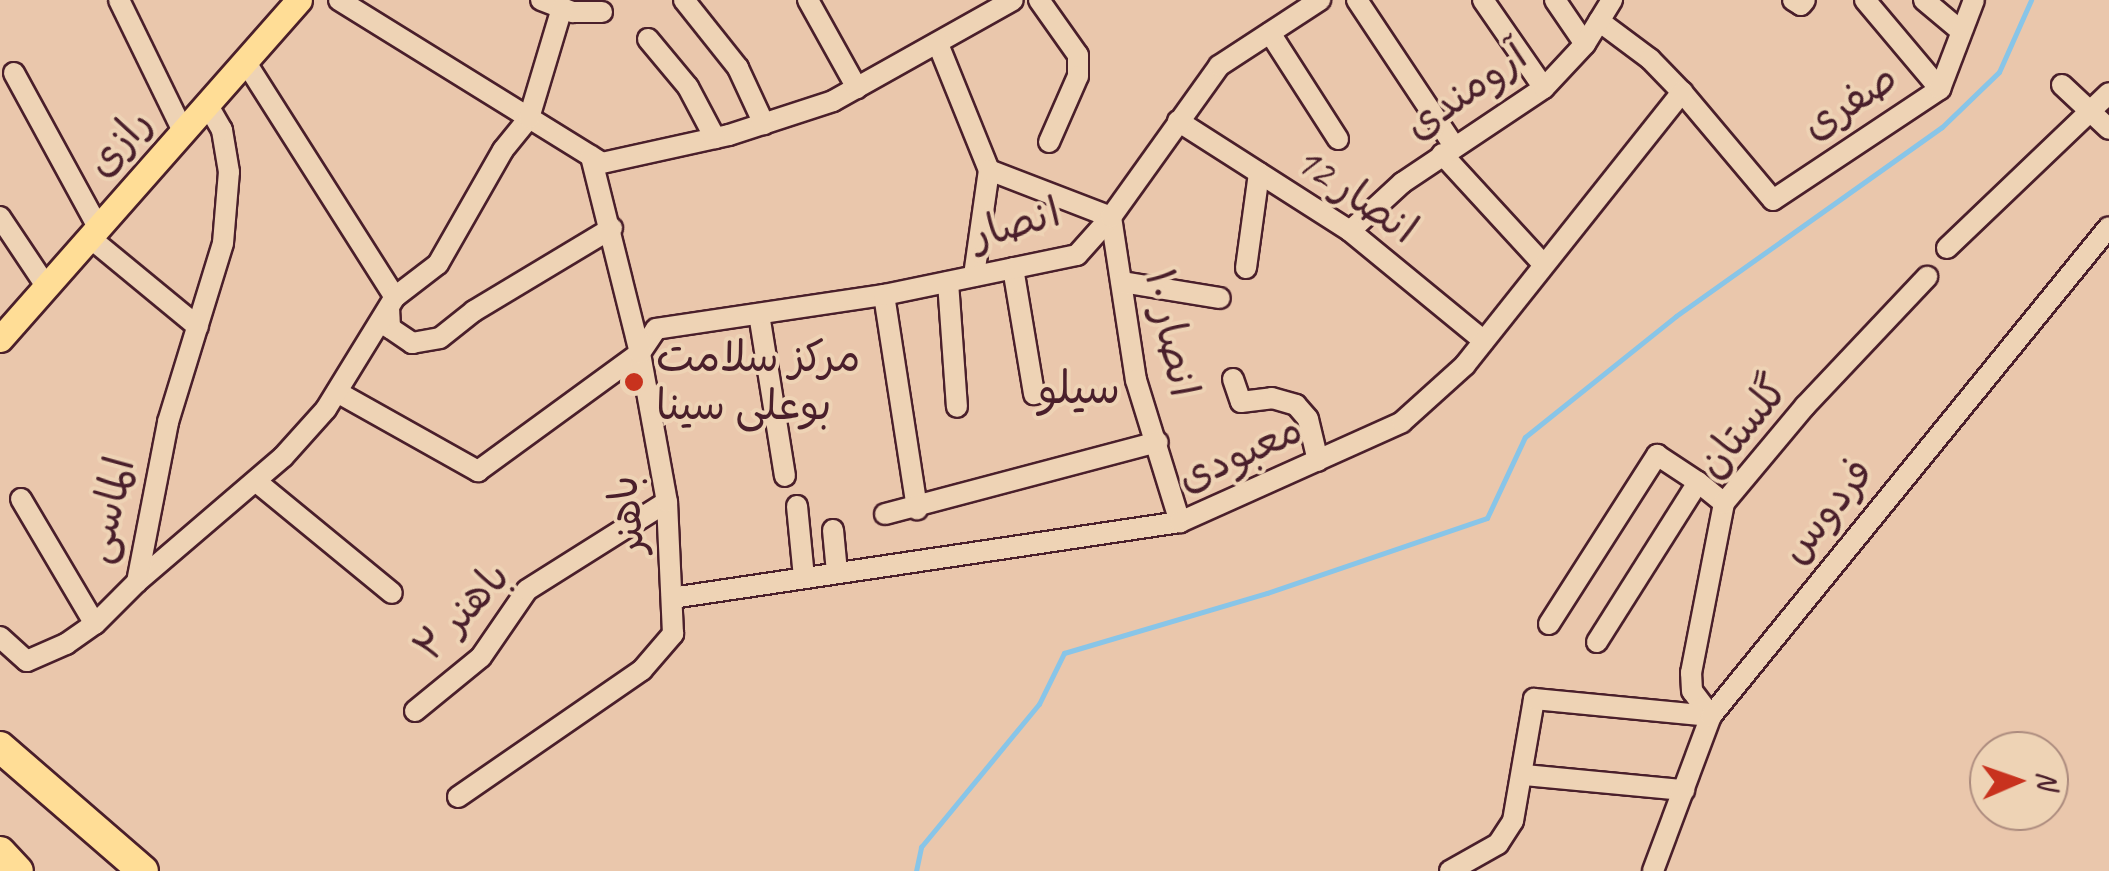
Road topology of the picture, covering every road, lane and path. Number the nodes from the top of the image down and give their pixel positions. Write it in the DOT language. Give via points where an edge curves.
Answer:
graph roads {
  1 [pos="119,0"];
  2 [pos="299,0"];
  3 [pos="338,0"];
  4 [pos="542,0"];
  5 [pos="684,0"];
  6 [pos="808,0"];
  7 [pos="1039,0"];
  8 [pos="1357,0"];
  9 [pos="1483,0"];
  10 [pos="1555,0"];
  11 [pos="1612,0"];
  12 [pos="1793,0"];
  13 [pos="1806,0"];
  14 [pos="1865,0"];
  15 [pos="1924,0"];
  16 [pos="1974,0"];
  17 [pos="1009,1"];
  18 [pos="1309,3"];
  19 [pos="562,8"];
  20 [pos="602,12"];
  21 [pos="1599,21"];
  22 [pos="1961,31"];
  23 [pos="1270,33"];
  24 [pos="648,39"];
  25 [pos="938,44"];
  26 [pos="1585,44"];
  27 [pos="245,61"];
  28 [pos="14,73"];
  29 [pos="2062,85"];
  30 [pos="857,88"];
  31 [pos="1544,88"];
  32 [pos="1940,89"];
  33 [pos="1682,92"];
  34 [pos="2109,93"];
  35 [pos="207,104"];
  36 [pos="2090,112"];
  37 [pos="530,118"];
  38 [pos="1178,122"];
  39 [pos="764,124"];
  40 [pos="2109,129"];
  41 [pos="183,131"];
  42 [pos="716,138"];
  43 [pos="1338,139"];
  44 [pos="1049,142"];
  45 [pos="1448,150"];
  46 [pos="592,156"];
  47 [pos="989,170"];
  48 [pos="1260,173"];
  49 [pos="1111,216"];
  50 [pos="0,217"];
  51 [pos="2109,227"];
  52 [pos="612,228"];
  53 [pos="1350,231"];
  54 [pos="94,232"];
  55 [pos="1947,248"];
  56 [pos="1543,264"];
  57 [pos="1013,268"];
  58 [pos="1246,268"];
  59 [pos="974,276"];
  60 [pos="1927,276"];
  61 [pos="948,282"];
  62 [pos="1122,282"];
  63 [pos="46,286"];
  64 [pos="884,296"];
  65 [pos="1220,298"];
  66 [pos="392,303"];
  67 [pos="758,314"];
  68 [pos="198,328"];
  69 [pos="0,339"];
  70 [pos="1484,341"];
  71 [pos="640,352"];
  72 [pos="1232,379"];
  73 [pos="337,392"];
  74 [pos="1034,394"];
  75 [pos="958,407"];
  76 [pos="1158,442"];
  77 [pos="1318,460"];
  78 [pos="785,476"];
  79 [pos="1698,482"];
  80 [pos="258,483"];
  81 [pos="21,499"];
  82 [pos="667,502"];
  83 [pos="1724,502"];
  84 [pos="797,506"];
  85 [pos="917,509"];
  86 [pos="885,514"];
  87 [pos="1180,522"];
  88 [pos="833,530"];
  89 [pos="837,572"];
  90 [pos="804,578"];
  91 [pos="137,582"];
  92 [pos="392,593"];
  93 [pos="672,598"];
  94 [pos="96,624"];
  95 [pos="1549,624"];
  96 [pos="0,637"];
  97 [pos="1597,642"];
  98 [pos="415,711"];
  99 [pos="1710,716"];
  100 [pos="0,747"];
  101 [pos="1524,775"];
  102 [pos="1684,790"];
  103 [pos="458,797"];
  104 [pos="60,799"];
  105 [pos="0,852"];
  106 [pos="1464,868"];
  107 [pos="18,871"];
  108 [pos="112,871"];
  109 [pos="143,871"];
  110 [pos="1652,871"];
  1 -- 41 [label="street"];
  2 -- 27 [label="main road, رازی"];
  3 -- 37 [label="street"];
  4 -- 19 [label="street"];
  5 -- 39 [label="street" via="738,68"];
  6 -- 30 [label="street"];
  7 -- 44 [label="street" via="1078,55 1078,76"];
  8 -- 45 [label="street"];
  9 -- 31 [label="street"];
  10 -- 26 [label="street"];
  11 -- 21 [label="street, آرومندی"];
  12 -- 13 [label="street"];
  14 -- 32 [label="street"];
  15 -- 22 [label="street"];
  16 -- 22 [label="street, صفری"];
  17 -- 25 [label="street"];
  18 -- 23 [label="street, انصار"];
  19 -- 20 [label="street"];
  19 -- 37 [label="street"];
  21 -- 26 [label="street, آرومندی"];
  21 -- 33 [label="street"];
  22 -- 32 [label="street, صفری"];
  23 -- 38 [label="street, انصار" via="1219,66"];
  23 -- 43 [label="street"];
  24 -- 42 [label="street" via="688,87"];
  25 -- 30 [label="street"];
  25 -- 47 [label="street"];
  26 -- 31 [label="street, آرومندی"];
  27 -- 35 [label="main road, رازی"];
  27 -- 66 [label="street"];
  28 -- 54 [label="street"];
  29 -- 36 [label="street"];
  30 -- 39 [label="street"];
  31 -- 45 [label="street, آرومندی"];
  32 -- 33 [label="street, صفری" via="1773,200"];
  33 -- 56 [label="street, معبودی"];
  34 -- 36 [label="street"];
  35 -- 41 [label="main road, رازی"];
  35 -- 68 [label="street, الماسی" via="222,130 229,172 222,243"];
  36 -- 40 [label="street"];
  36 -- 55 [label="street"];
  37 -- 46 [label="street"];
  37 -- 66 [label="street" via="503,150 438,264"];
  38 -- 48 [label="street, انصار 12"];
  38 -- 49 [label="street, انصار"];
  39 -- 42 [label="street"];
  41 -- 54 [label="main road, رازی"];
  42 -- 46 [label="street" via="602,162"];
  45 -- 53 [label="street, آرومندی"];
  45 -- 56 [label="street"];
  46 -- 52 [label="street, باهنر"];
  47 -- 49 [label="street"];
  47 -- 59 [label="street"];
  48 -- 53 [label="street, انصار 12"];
  48 -- 58 [label="street"];
  49 -- 57 [label="street, انصار" via="1077,254"];
  49 -- 62 [label="street, انصار ۱۰"];
  50 -- 63 [label="street"];
  51 -- 99 [label="street, فردوس"];
  52 -- 66 [label="street" via="440,338 412,343 390,328"];
  52 -- 71 [label="street, باهنر"];
  53 -- 70 [label="street, انصار 12"];
  54 -- 63 [label="main road, رازی"];
  54 -- 68 [label="street"];
  56 -- 70 [label="street, معبودی"];
  57 -- 59 [label="street, انصار"];
  57 -- 74 [label="street"];
  59 -- 61 [label="street, انصار"];
  60 -- 83 [label="street, گلستان"];
  61 -- 64 [label="street, انصار"];
  61 -- 75 [label="street"];
  62 -- 65 [label="street"];
  62 -- 76 [label="street, انصار ۱۰" via="1136,380"];
  63 -- 69 [label="main road, رازی"];
  64 -- 67 [label="street, انصار"];
  64 -- 85 [label="street"];
  66 -- 73 [label="street"];
  67 -- 71 [label="street, انصار" via="656,329"];
  67 -- 78 [label="street"];
  68 -- 91 [label="street, الماسی" via="168,422"];
  70 -- 77 [label="street, معبودی" via="1402,422"];
  71 -- 73 [label="street, انصار" via="478,471"];
  71 -- 82 [label="street, باهنر"];
  72 -- 77 [label="street" via="1241,402 1272,398 1296,406 1308,419"];
  73 -- 80 [label="street"];
  76 -- 85 [label="street"];
  76 -- 87 [label="street, انصار ۱۰"];
  77 -- 87 [label="street, معبودی"];
  79 -- 83 [label="street"];
  79 -- 95 [label="street" via="1657,456"];
  79 -- 97 [label="street"];
  80 -- 91 [label="street"];
  80 -- 92 [label="street"];
  81 -- 94 [label="street"];
  82 -- 93 [label="street, باهنر"];
  82 -- 98 [label="street, باهنر ۲" via="527,590 481,657"];
  83 -- 99 [label="street, گلستان" via="1691,673 1692,691"];
  84 -- 90 [label="street"];
  85 -- 86 [label="street"];
  87 -- 89 [label="street, معبودی"];
  88 -- 89 [label="street"];
  89 -- 90 [label="street, معبودی"];
  90 -- 93 [label="street, معبودی"];
  91 -- 94 [label="street, الماسی"];
  93 -- 103 [label="street, باهنر" via="673,634 642,670"];
  94 -- 96 [label="street, الماسی" via="26,661"];
  99 -- 101 [label="street" via="1534,699"];
  99 -- 102 [label="street, فردوس"];
  100 -- 104 [label="highway"];
  101 -- 102 [label="street"];
  101 -- 106 [label="street" via="1514,821 1498,844"];
  102 -- 110 [label="street, فردوس"];
  104 -- 108 [label="highway"];
  104 -- 109 [label="highway"];
  105 -- 107 [label="highway"];
}
